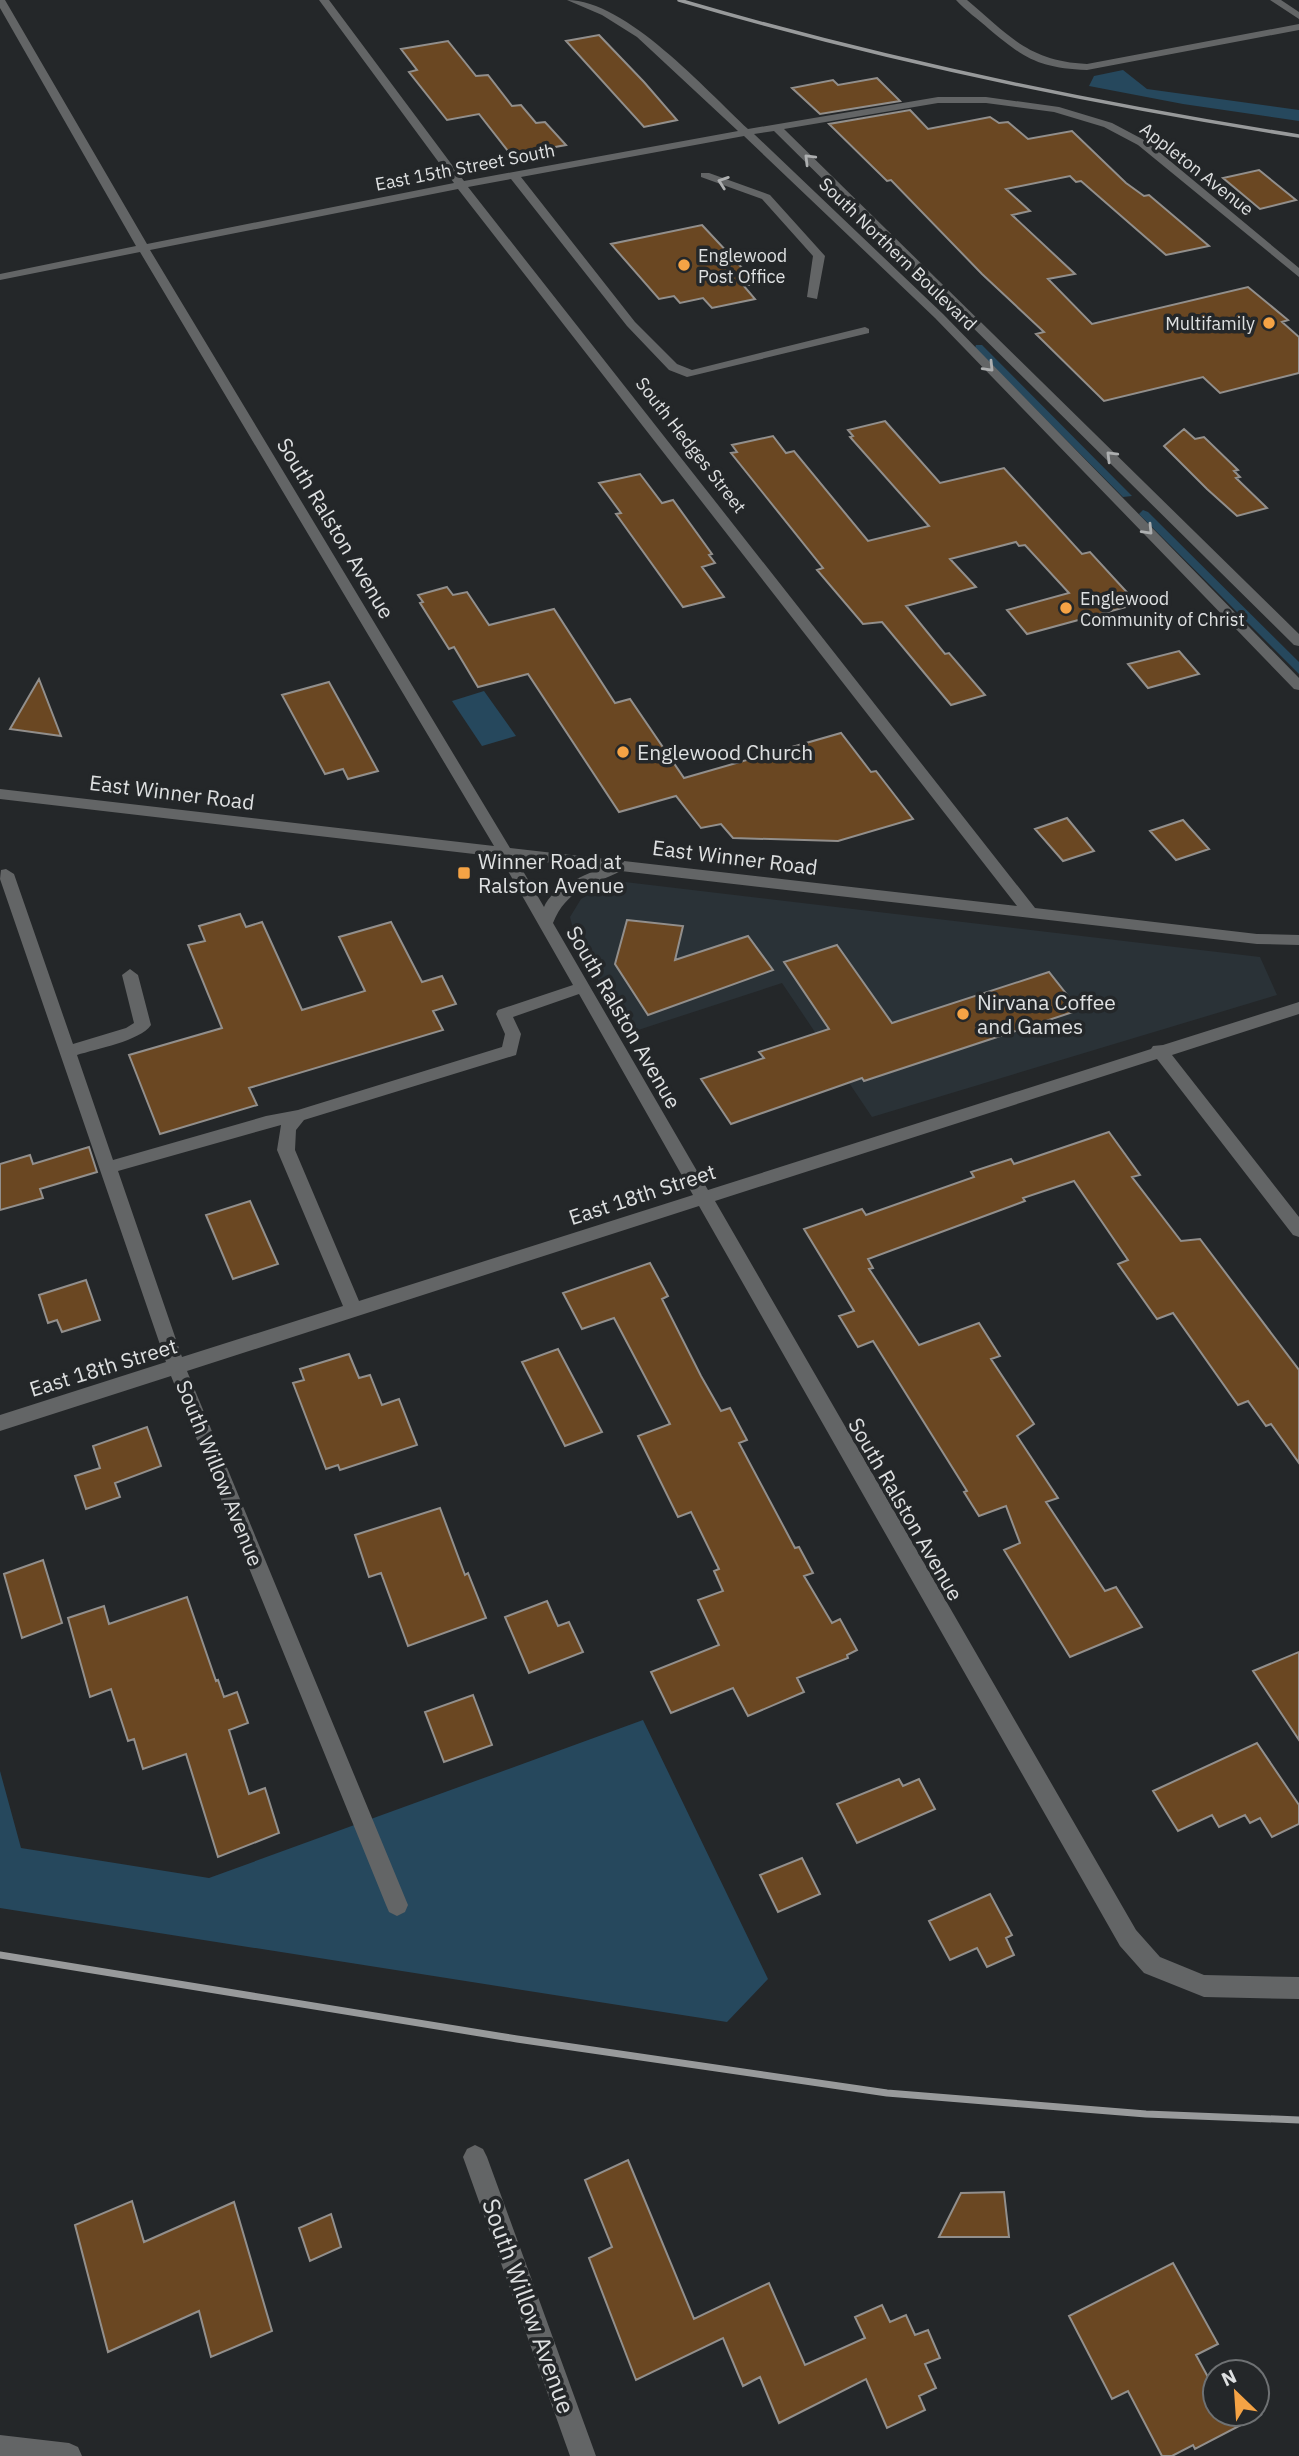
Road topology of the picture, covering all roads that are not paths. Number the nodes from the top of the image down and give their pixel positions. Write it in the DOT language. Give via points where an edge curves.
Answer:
graph roads {
  1 [pos="0,0"];
  2 [pos="324,0"];
  3 [pos="572,0"];
  4 [pos="961,0"];
  5 [pos="1275,0"];
  6 [pos="1299,16"];
  7 [pos="1299,27"];
  8 [pos="938,100"];
  9 [pos="776,127"];
  10 [pos="747,132"];
  11 [pos="705,175"];
  12 [pos="514,176"];
  13 [pos="461,185"];
  14 [pos="143,248"];
  15 [pos="1299,274"];
  16 [pos="0,276"];
  17 [pos="813,297"];
  18 [pos="865,331"];
  19 [pos="1154,498"];
  20 [pos="1124,506"];
  21 [pos="1299,642"];
  22 [pos="1299,686"];
  23 [pos="0,794"];
  24 [pos="505,852"];
  25 [pos="620,865"];
  26 [pos="6,874"];
  27 [pos="1030,912"];
  28 [pos="546,922"];
  29 [pos="1299,940"];
  30 [pos="130,975"];
  31 [pos="583,987"];
  32 [pos="1299,1008"];
  33 [pos="1159,1050"];
  34 [pos="67,1052"];
  35 [pos="298,1116"];
  36 [pos="107,1168"];
  37 [pos="704,1198"];
  38 [pos="1299,1230"];
  39 [pos="354,1311"];
  40 [pos="177,1368"];
  41 [pos="0,1423"];
  42 [pos="397,1905"];
  43 [pos="1299,1988"];
  44 [pos="475,2157"];
  45 [pos="0,2448"];
  46 [pos="69,2456"];
  47 [pos="583,2456"];
  1 -- 14 [label="street, South Ralston Avenue"];
  2 -- 13 [label="street, South Hedges Street"];
  3 -- 10 [label="street, South Northern Boulevard" via="605,13 640,35"];
  4 -- 7 [label="street" via="1023,52 1063,66 1087,67"];
  5 -- 6 [label="street"];
  8 -- 9 [label="street, East 15th Street South"];
  8 -- 15 [label="street, Appleton Avenue" via="986,100 1055,109 1108,125 1142,143"];
  9 -- 10 [label="street, East 15th Street South"];
  19 -- 9 [label="street, South Northern Boulevard, one-way"];
  10 -- 12 [label="street, East 15th Street South"];
  10 -- 20 [label="street, South Northern Boulevard, one-way" via="939,316"];
  17 -- 11 [label="street, one-way" via="819,256 784,216 766,197"];
  12 -- 13 [label="street, East 15th Street South"];
  12 -- 18 [label="street" via="631,324 673,367 691,374"];
  13 -- 14 [label="street, East 15th Street South"];
  13 -- 27 [label="street, South Hedges Street"];
  14 -- 16 [label="street, East 15th Street South"];
  14 -- 24 [label="street, South Ralston Avenue"];
  19 -- 20 [label="street"];
  19 -- 21 [label="street, South Northern Boulevard"];
  20 -- 22 [label="street, South Northern Boulevard, one-way"];
  23 -- 24 [label="street, East Winner Road"];
  24 -- 25 [label="street, East Winner Road"];
  24 -- 28 [label="street, South Ralston Avenue"];
  25 -- 27 [label="street, East Winner Road"];
  25 -- 28 [label="street" via="570,889 554,902"];
  26 -- 34 [label="street, South Willow Avenue"];
  27 -- 29 [label="street, East Winner Road"];
  28 -- 31 [label="street, South Ralston Avenue"];
  30 -- 34 [label="street" via="143,1025"];
  31 -- 35 [label="street" via="504,1014 513,1034 510,1051"];
  31 -- 37 [label="street, South Ralston Avenue"];
  32 -- 33 [label="street, East 18th Street"];
  33 -- 37 [label="street, East 18th Street"];
  33 -- 38 [label="street"];
  34 -- 36 [label="street, South Willow Avenue"];
  35 -- 36 [label="street"];
  35 -- 39 [label="street" via="288,1128 286,1150"];
  36 -- 40 [label="street, South Willow Avenue"];
  37 -- 39 [label="street, East 18th Street"];
  37 -- 43 [label="street, South Ralston Avenue" via="1121,1926 1152,1965 1204,1986"];
  39 -- 40 [label="street, East 18th Street"];
  40 -- 41 [label="street, East 18th Street"];
  40 -- 42 [label="street, South Willow Avenue"];
  44 -- 47 [label="street, South Willow Avenue"];
  45 -- 46 [label="street"];
}
